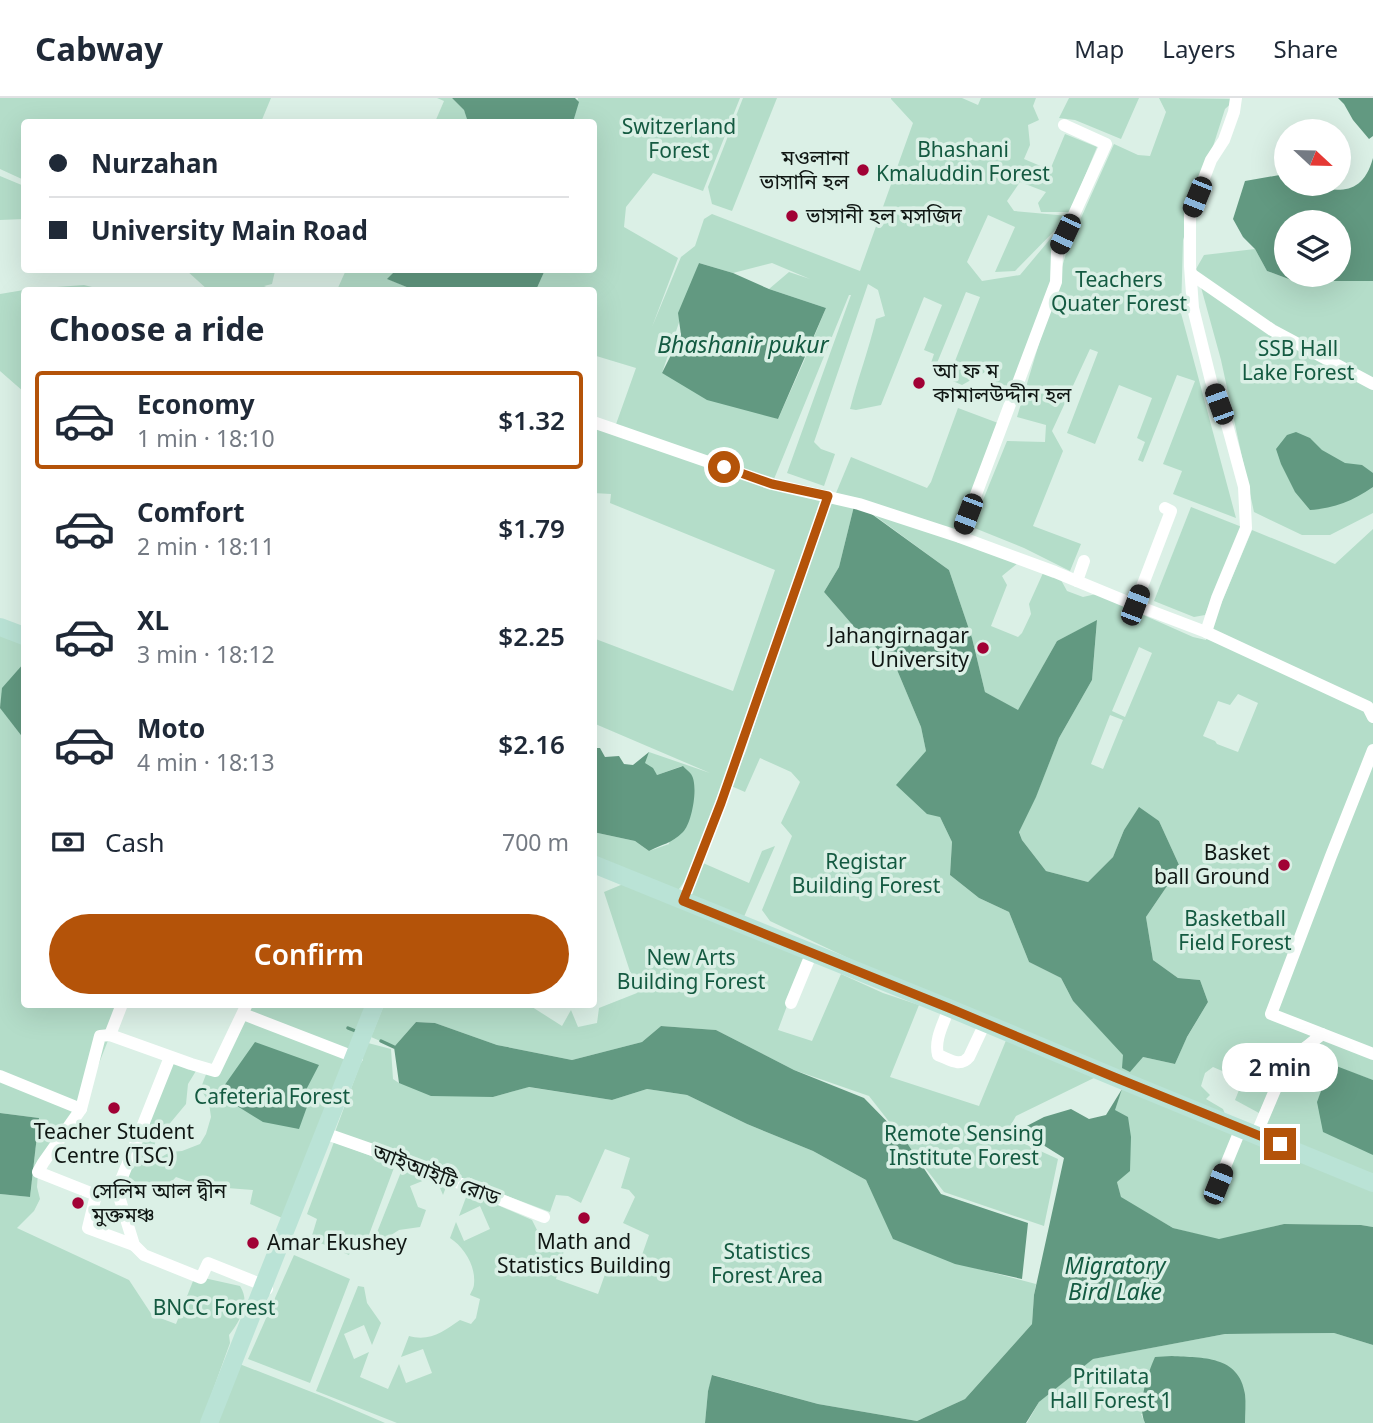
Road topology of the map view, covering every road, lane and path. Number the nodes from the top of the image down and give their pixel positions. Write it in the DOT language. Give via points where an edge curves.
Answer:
graph roads {
  1 [pos="1236,98"];
  2 [pos="1064,125"];
  3 [pos="1191,274"];
  4 [pos="1373,384"];
  5 [pos="597,423"];
  6 [pos="828,496"];
  7 [pos="1165,508"];
  8 [pos="960,537"];
  9 [pos="1084,561"];
  10 [pos="1077,581"];
  11 [pos="1135,605"];
  12 [pos="0,627"];
  13 [pos="1206,632"];
  14 [pos="21,635"];
  15 [pos="1373,717"];
  16 [pos="1373,750"];
  17 [pos="597,866"];
  18 [pos="683,901"];
  19 [pos="812,953"];
  20 [pos="791,1003"];
  21 [pos="120,1008"];
  22 [pos="375,1008"];
  23 [pos="949,1008"];
  24 [pos="245,1009"];
  25 [pos="985,1023"];
  26 [pos="1322,1034"];
  27 [pos="110,1035"];
  28 [pos="1373,1054"];
  29 [pos="170,1057"];
  30 [pos="355,1058"];
  31 [pos="0,1076"];
  32 [pos="81,1109"];
  33 [pos="1249,1131"];
  34 [pos="326,1134"];
  35 [pos="1373,1183"];
  36 [pos="1218,1184"];
  37 [pos="544,1217"];
  38 [pos="134,1245"];
  39 [pos="265,1287"];
  40 [pos="212,1423"];
  1 -- 3 [label="street" via="1224,140 1211,160 1190,215"];
  2 -- 8 [label="street" via="1107,144 1057,252 1056,282"];
  3 -- 4 [label="street" via="1272,330"];
  3 -- 13 [label="street" via="1193,309 1241,475 1246,516 1246,528"];
  5 -- 6 [label="street" via="772,484"];
  6 -- 8 [label="street"];
  6 -- 18 [label="street" via="723,804"];
  7 -- 11 [label="street" via="1171,511"];
  8 -- 10 [label="street"];
  9 -- 10 [label="street"];
  10 -- 11 [label="street"];
  11 -- 13 [label="street"];
  12 -- 14 [label="street"];
  13 -- 15 [label="street" via="1368,707"];
  16 -- 26 [label="street" via="1271,1014"];
  17 -- 18 [label="street"];
  18 -- 19 [label="street"];
  19 -- 20 [label="street"];
  19 -- 23 [label="street"];
  21 -- 27 [label="street"];
  22 -- 30 [label="street"];
  23 -- 25 [label="street"];
  23 -- 25 [label="street" via="937,1040 938,1055 965,1062"];
  24 -- 29 [label="street" via="215,1070"];
  24 -- 30 [label="street"];
  25 -- 33 [label="street"];
  26 -- 28 [label="street"];
  26 -- 33 [label="street" via="1289,1057"];
  27 -- 29 [label="street"];
  27 -- 32 [label="street" via="100,1035"];
  29 -- 38 [label="street" via="117,1190"];
  30 -- 34 [label="street"];
  31 -- 32 [label="street"];
  32 -- 38 [label="street" via="38,1172 96,1195 88,1228"];
  33 -- 35 [label="street"];
  33 -- 36 [label="street"];
  34 -- 37 [label="street, আইআইটি রোড"];
  34 -- 39 [label="street"];
  34 -- 39 [label="street"];
  38 -- 39 [label="street" via="144,1255 201,1278 208,1263"];
  39 -- 40 [label="street"];
}
